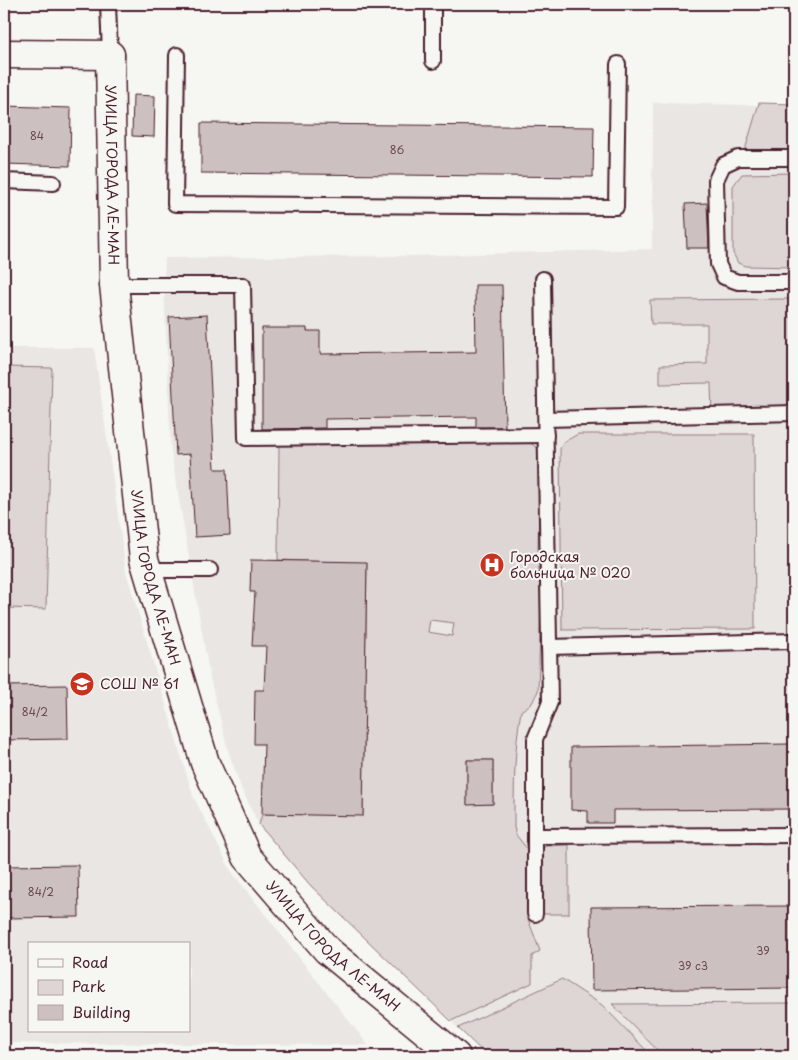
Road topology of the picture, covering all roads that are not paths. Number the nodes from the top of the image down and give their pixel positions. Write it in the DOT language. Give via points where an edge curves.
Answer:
graph roads {
  1 [pos="108,4"];
  2 [pos="433,4"];
  3 [pos="4,54"];
  4 [pos="110,55"];
  5 [pos="177,55"];
  6 [pos="433,61"];
  7 [pos="618,64"];
  8 [pos="794,158"];
  9 [pos="4,182"];
  10 [pos="53,183"];
  11 [pos="543,278"];
  12 [pos="794,282"];
  13 [pos="114,285"];
  14 [pos="794,414"];
  15 [pos="546,419"];
  16 [pos="546,435"];
  17 [pos="147,570"];
  18 [pos="210,570"];
  19 [pos="794,640"];
  20 [pos="549,647"];
  21 [pos="794,835"];
  22 [pos="536,836"];
  23 [pos="535,914"];
  24 [pos="456,1056"];
  1 -- 4 [label="lane"];
  2 -- 6 [label="lane"];
  3 -- 4 [label="street"];
  4 -- 13 [label="street, УЛИЦА ГОРОДА ЛЕ-МАН"];
  5 -- 7 [label="lane" via="175,204 616,207"];
  8 -- 12 [label="lane" via="738,158 723,165 716,180 718,264 724,277 738,282"];
  9 -- 10 [label="lane"];
  11 -- 15 [label="lane"];
  13 -- 16 [label="lane" via="244,285 246,438"];
  13 -- 17 [label="street, УЛИЦА ГОРОДА ЛЕ-МАН"];
  14 -- 15 [label="lane"];
  15 -- 16 [label="lane"];
  16 -- 20 [label="lane"];
  17 -- 18 [label="lane"];
  17 -- 24 [label="street, УЛИЦА ГОРОДА ЛЕ-МАН" via="205,763 247,857 327,950"];
  19 -- 20 [label="lane"];
  20 -- 22 [label="lane" via="550,702 535,739"];
  21 -- 22 [label="lane"];
  22 -- 23 [label="lane"];
}
